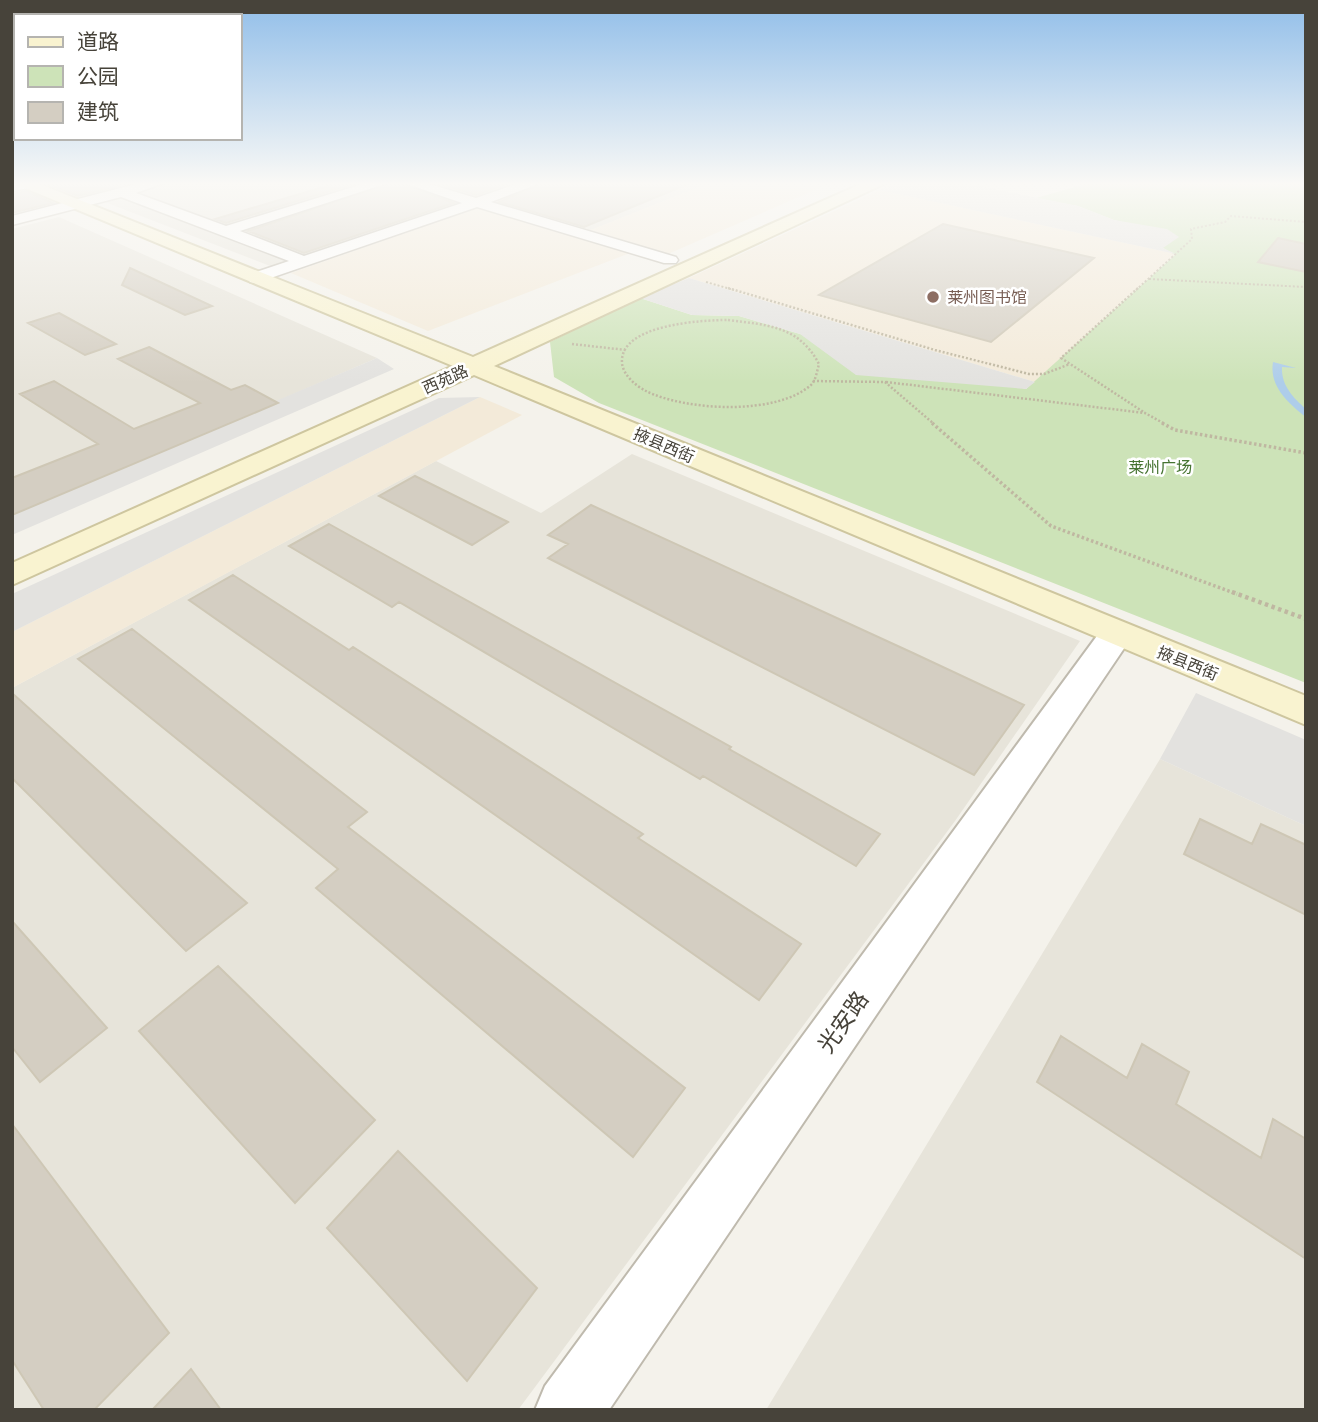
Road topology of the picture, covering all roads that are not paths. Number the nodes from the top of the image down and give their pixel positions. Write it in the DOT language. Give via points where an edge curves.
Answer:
graph roads {
  1 [pos="185,249"];
  2 [pos="272,249"];
  3 [pos="342,249"];
  4 [pos="620,249"];
  5 [pos="710,249"];
  6 [pos="717,249"];
  7 [pos="305,262"];
  8 [pos="674,267"];
  9 [pos="256,278"];
  10 [pos="461,361"];
  11 [pos="12,547"];
  12 [pos="12,575"];
  13 [pos="1117,633"];
  14 [pos="1306,711"];
  15 [pos="569,1410"];
  1 -- 9 [label="main road, 掖县西街"];
  2 -- 7 [label="street"];
  3 -- 7 [label="street"];
  4 -- 8 [label="street"];
  5 -- 8 [label="main road, 西苑路"];
  6 -- 8 [label="main road, 西苑路"];
  7 -- 9 [label="street"];
  8 -- 10 [label="main road, 西苑路"];
  8 -- 10 [label="main road, 西苑路" via="533,339"];
  9 -- 10 [label="main road, 掖县西街"];
  10 -- 11 [label="main road, 西苑路"];
  10 -- 12 [label="main road, 西苑路"];
  10 -- 13 [label="main road, 掖县西街"];
  13 -- 14 [label="main road, 掖县西街"];
  13 -- 15 [label="street, 光安路"];
}
